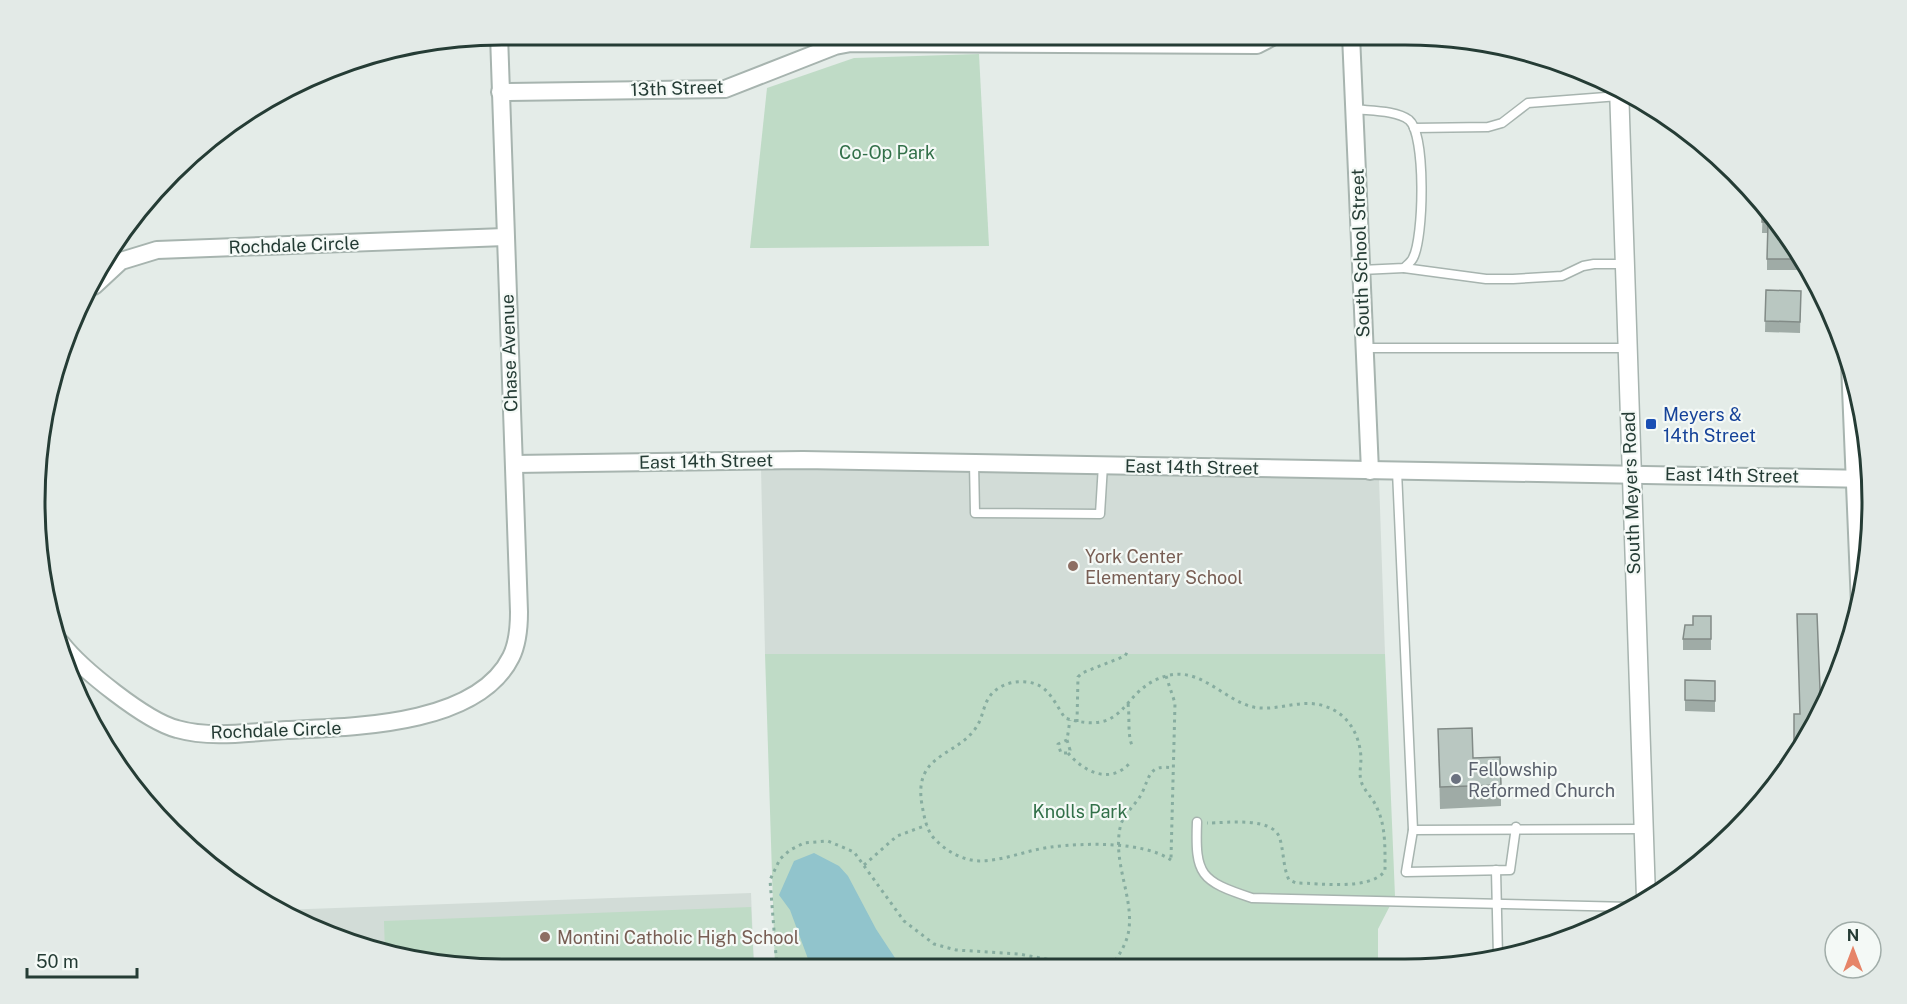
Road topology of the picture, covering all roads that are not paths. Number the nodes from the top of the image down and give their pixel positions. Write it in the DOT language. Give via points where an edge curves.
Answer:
graph roads {
  1 [pos="499,45"];
  2 [pos="840,45"];
  3 [pos="1351,45"];
  4 [pos="500,92"];
  5 [pos="1608,92"];
  6 [pos="1619,98"];
  7 [pos="1354,109"];
  8 [pos="1414,128"];
  9 [pos="505,237"];
  10 [pos="1624,264"];
  11 [pos="1404,268"];
  12 [pos="1361,270"];
  13 [pos="106,275"];
  14 [pos="1364,348"];
  15 [pos="1626,348"];
  16 [pos="974,463"];
  17 [pos="514,464"];
  18 [pos="1103,465"];
  19 [pos="1370,471"];
  20 [pos="1397,471"];
  21 [pos="1630,472"];
  22 [pos="1862,478"];
  23 [pos="1862,494"];
  24 [pos="1861,523"];
  25 [pos="70,652"];
  26 [pos="504,668"];
  27 [pos="1197,822"];
  28 [pos="1516,827"];
  29 [pos="1643,829"];
  30 [pos="1413,830"];
  31 [pos="1496,870"];
  32 [pos="1646,890"];
  33 [pos="1496,904"];
  34 [pos="1617,907"];
  35 [pos="1498,949"];
  1 -- 4 [label="street, Chase Avenue"];
  2 -- 4 [label="street, 13th Street" via="725,88"];
  3 -- 7 [label="street, South School Street"];
  4 -- 9 [label="street, Chase Avenue"];
  5 -- 8 [label="lane" via="1528,103 1502,123 1488,127"];
  6 -- 10 [label="street, South Meyers Road"];
  7 -- 8 [label="lane" via="1398,116 1409,120"];
  7 -- 12 [label="street, South School Street"];
  8 -- 11 [label="lane" via="1421,190 1420,227 1413,258"];
  9 -- 13 [label="street, Rochdale Circle" via="157,250 121,261"];
  9 -- 17 [label="street, Chase Avenue"];
  10 -- 11 [label="lane" via="1594,264 1562,276 1513,279"];
  10 -- 15 [label="street, South Meyers Road"];
  11 -- 12 [label="lane"];
  12 -- 14 [label="street, South School Street"];
  14 -- 15 [label="lane"];
  14 -- 19 [label="street, South School Street"];
  15 -- 21 [label="street, South Meyers Road"];
  16 -- 17 [label="street, East 14th Street" via="802,460"];
  16 -- 18 [label="street, East 14th Street"];
  16 -- 18 [label="lane" via="975,513 1100,514"];
  17 -- 26 [label="street, Chase Avenue" via="519,612 516,645"];
  18 -- 19 [label="street, East 14th Street"];
  19 -- 20 [label="street, East 14th Street"];
  20 -- 21 [label="street, East 14th Street"];
  20 -- 30 [label="lane"];
  21 -- 22 [label="street, East 14th Street"];
  21 -- 29 [label="street, South Meyers Road"];
  23 -- 24 [label="street"];
  25 -- 26 [label="street, Rochdale Circle" via="141,712 158,722 195,733 346,728 397,721 465,699"];
  27 -- 33 [label="lane" via="1195,858 1199,869 1208,878 1252,897"];
  28 -- 29 [label="lane" via="1535,831"];
  28 -- 30 [label="lane"];
  28 -- 31 [label="lane" via="1510,870"];
  29 -- 32 [label="street, South Meyers Road"];
  30 -- 31 [label="lane" via="1406,872"];
  31 -- 33 [label="lane"];
  33 -- 34 [label="lane"];
  33 -- 35 [label="lane"];
}
